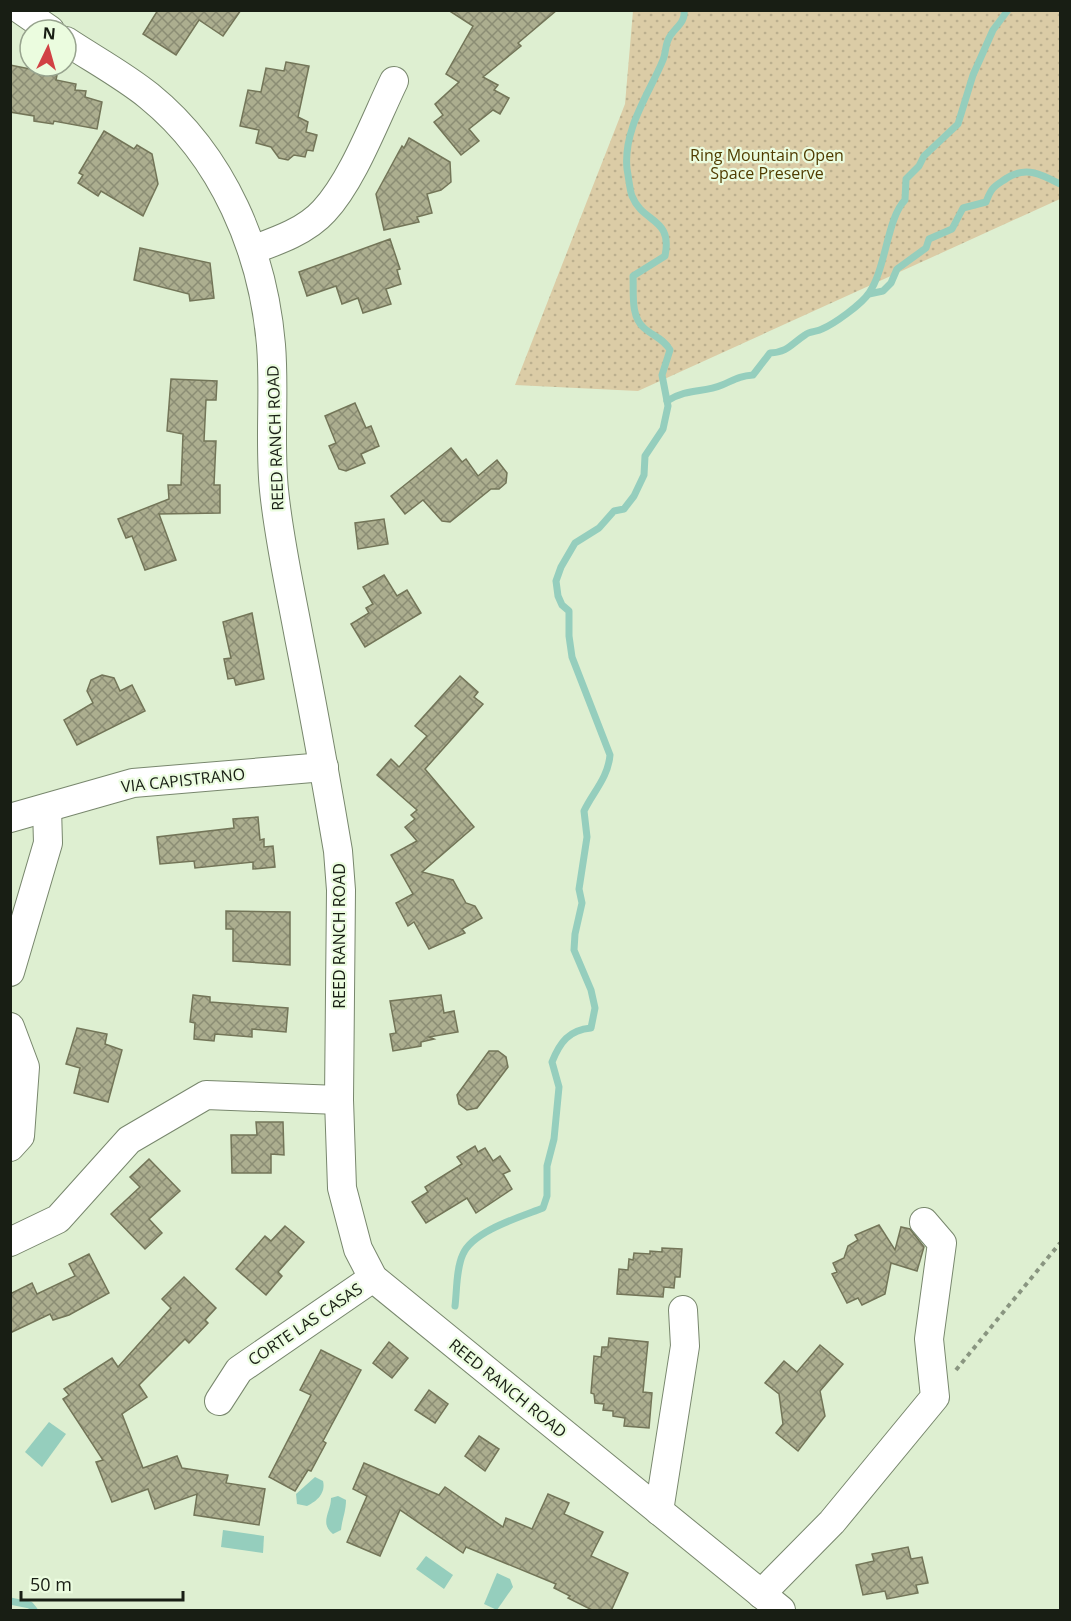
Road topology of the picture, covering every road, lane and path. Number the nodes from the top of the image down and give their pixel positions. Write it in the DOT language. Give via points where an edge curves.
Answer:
graph roads {
  1 [pos="78,48"];
  2 [pos="394,81"];
  3 [pos="252,250"];
  4 [pos="324,767"];
  5 [pos="47,808"];
  6 [pos="10,818"];
  7 [pos="10,972"];
  8 [pos="10,1027"];
  9 [pos="339,1100"];
  10 [pos="10,1148"];
  11 [pos="924,1222"];
  12 [pos="10,1242"];
  13 [pos="1060,1243"];
  14 [pos="373,1278"];
  15 [pos="683,1310"];
  16 [pos="935,1397"];
  17 [pos="219,1401"];
  18 [pos="659,1511"];
  19 [pos="771,1602"];
  1 -- 3 [label="street, REED RANCH ROAD" via="148,95 173,118 219,176"];
  2 -- 3 [label="street" via="341,190 323,212 287,237"];
  3 -- 4 [label="street, REED RANCH ROAD" via="267,305 274,488 282,547"];
  4 -- 5 [label="street, VIA CAPISTRANO" via="133,783"];
  4 -- 9 [label="street, REED RANCH ROAD" via="341,890"];
  5 -- 6 [label="street, VIA CAPISTRANO"];
  5 -- 7 [label="street" via="48,843"];
  8 -- 10 [label="street" via="25,1067 20,1136"];
  9 -- 12 [label="street" via="206,1095 129,1140 58,1219"];
  9 -- 14 [label="street, REED RANCH ROAD" via="342,1188 358,1249"];
  11 -- 16 [label="street" via="942,1243 929,1339"];
  13 -- 16 [label="path"];
  14 -- 17 [label="street, CORTE LAS CASAS" via="239,1370"];
  14 -- 18 [label="street, REED RANCH ROAD"];
  15 -- 18 [label="street" via="685,1346"];
  16 -- 19 [label="street"];
  18 -- 19 [label="street, REED RANCH ROAD"];
}
